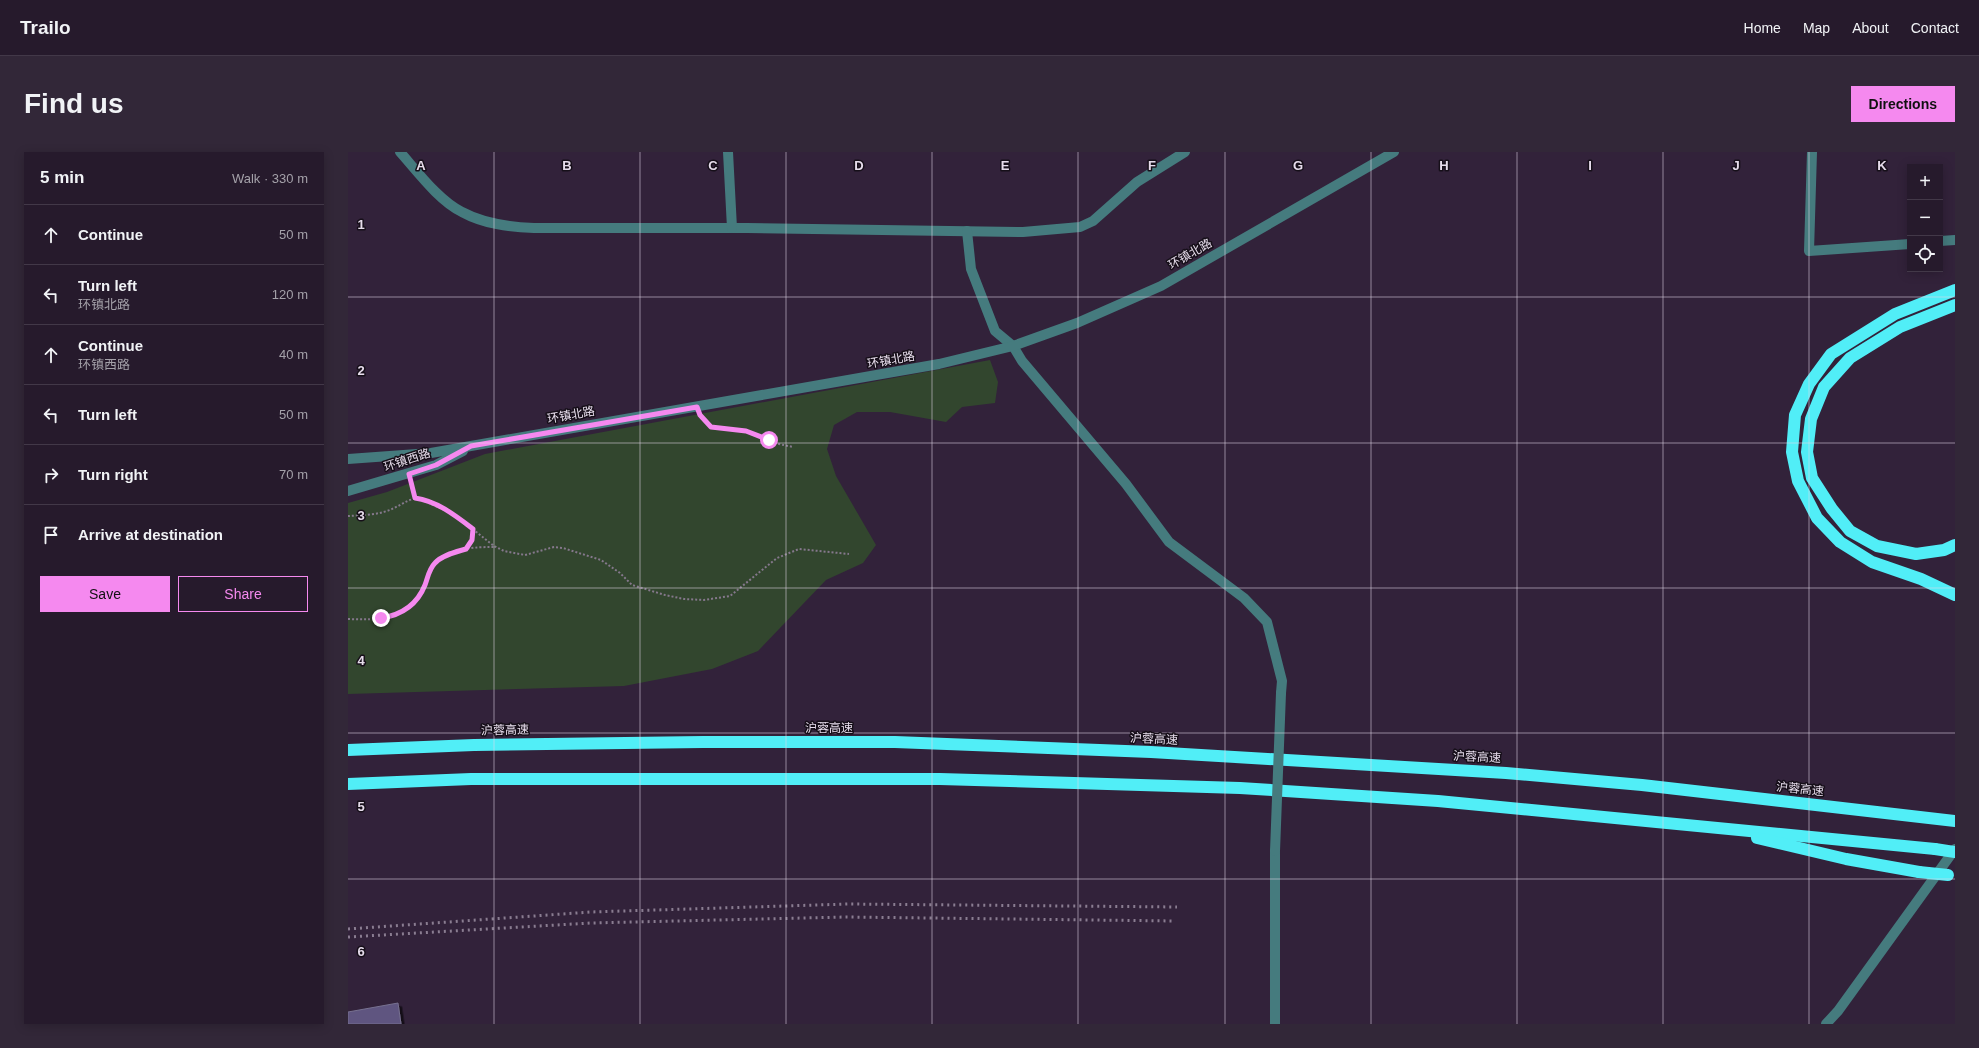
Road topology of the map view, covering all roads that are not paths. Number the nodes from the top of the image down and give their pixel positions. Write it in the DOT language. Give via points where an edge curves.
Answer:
graph roads {
  1 [pos="400,152"];
  2 [pos="728,152"];
  3 [pos="1185,152"];
  4 [pos="1394,152"];
  5 [pos="1812,152"];
  6 [pos="732,228"];
  7 [pos="967,231"];
  8 [pos="1955,240"];
  9 [pos="1943,241"];
  10 [pos="1907,244"];
  11 [pos="1951,291"];
  12 [pos="1953,306"];
  13 [pos="1013,346"];
  14 [pos="471,446"];
  15 [pos="348,460"];
  16 [pos="348,491"];
  17 [pos="1955,545"];
  18 [pos="1955,595"];
  19 [pos="348,750"];
  20 [pos="348,784"];
  21 [pos="1955,821"];
  22 [pos="1713,828"];
  23 [pos="1955,851"];
  24 [pos="1951,876"];
  25 [pos="1275,1024"];
  26 [pos="1826,1024"];
  1 -- 6 [label="street" via="443,198 460,212 479,220 510,227 534,228"];
  2 -- 6 [label="street"];
  3 -- 7 [label="street" via="1137,182 1094,221 1080,227 1023,232"];
  4 -- 13 [label="street, 环镇北路" via="1161,286 1077,324"];
  5 -- 10 [label="street" via="1809,251"];
  6 -- 7 [label="street"];
  7 -- 13 [label="street" via="971,269 995,331"];
  8 -- 9 [label="street"];
  11 -- 18 [label="highway" via="1895,314 1831,354 1809,384 1796,415 1792,452 1798,481 1817,518 1840,542 1872,562 1921,579"];
  12 -- 17 [label="highway" via="1900,327 1850,358 1824,387 1811,419 1808,452 1812,478 1850,531 1877,546 1916,554 1944,550"];
  13 -- 14 [label="street, 环镇北路" via="939,364"];
  13 -- 25 [label="street, bridge" via="1022,361 1126,484 1168,542 1244,598 1267,622 1282,681 1275,851"];
  14 -- 15 [label="street, 环镇北路" via="431,453"];
  14 -- 16 [label="street, 环镇西路" via="436,465"];
  19 -- 21 [label="highway, 沪蓉高速" via="474,745 872,742 1151,752 1506,773 1642,785"];
  20 -- 22 [label="highway" via="471,779 971,780 1240,788 1438,801"];
  22 -- 23 [label="highway, bridge"];
  22 -- 24 [label="highway, bridge" via="1846,859"];
  23 -- 26 [label="street"];
}
